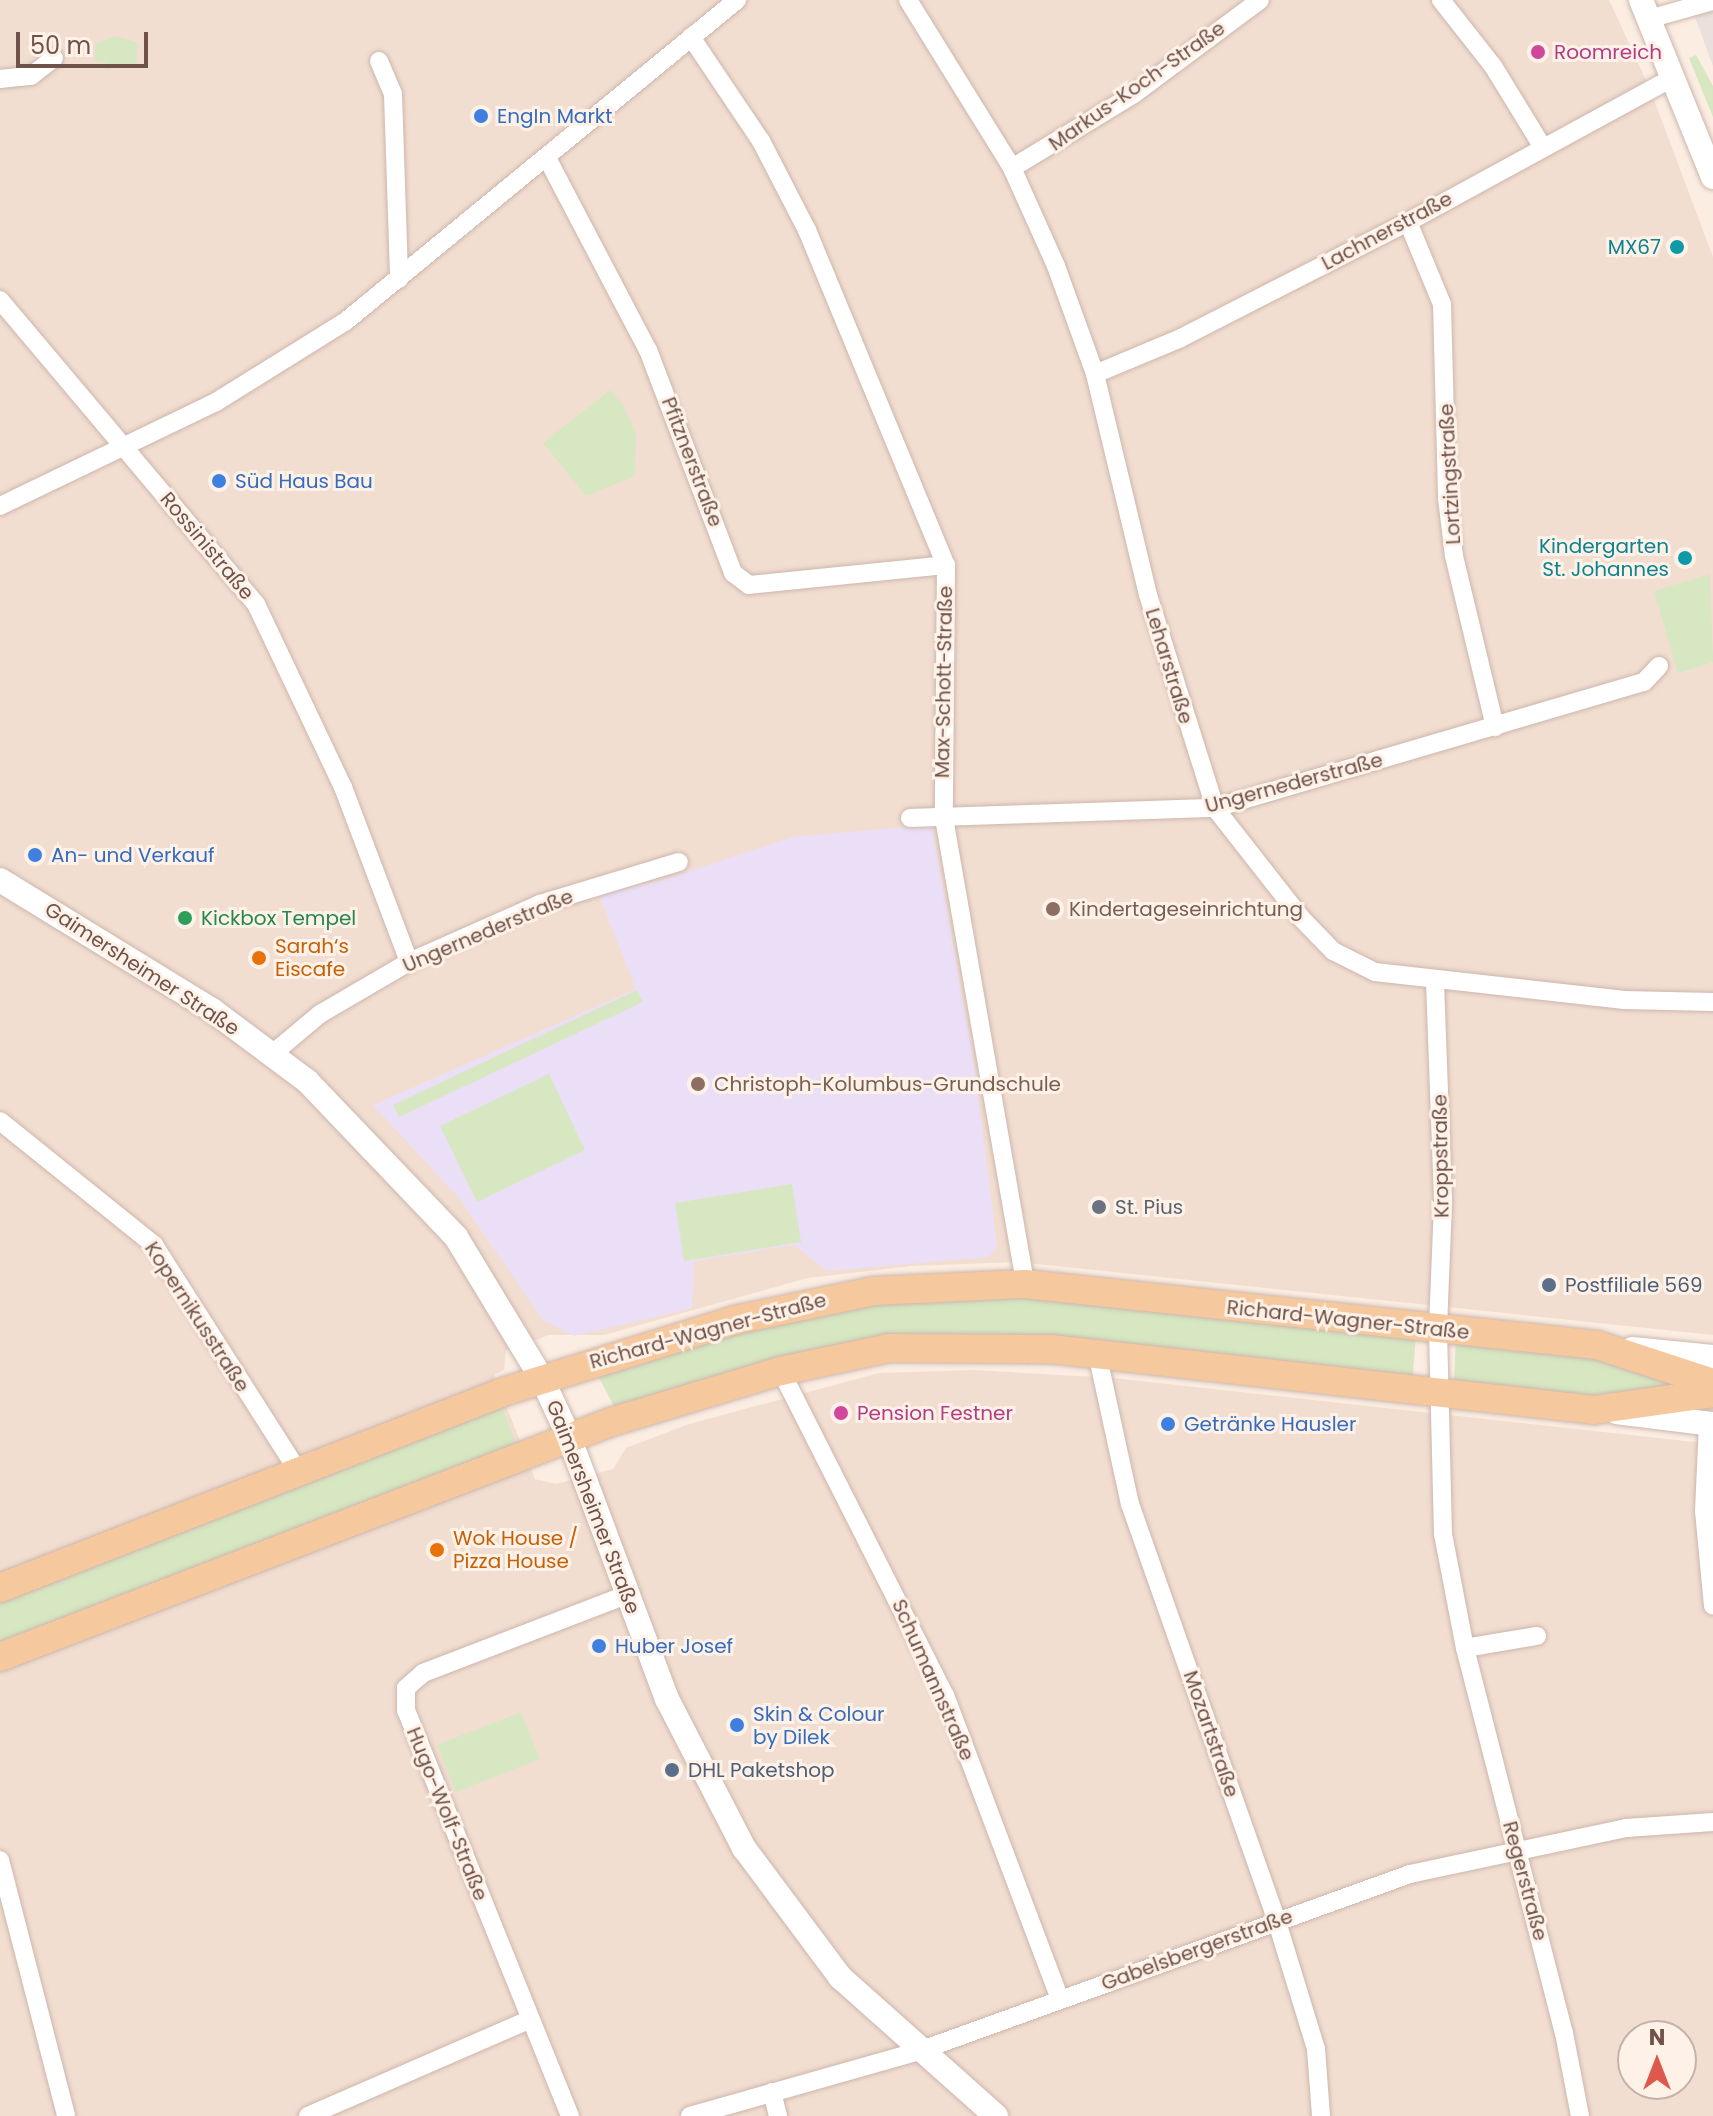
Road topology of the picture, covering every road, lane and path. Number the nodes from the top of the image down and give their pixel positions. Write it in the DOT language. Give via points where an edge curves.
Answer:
graph roads {
  1 [pos="737,0"];
  2 [pos="908,0"];
  3 [pos="1260,0"];
  4 [pos="1441,0"];
  5 [pos="1713,1"];
  6 [pos="1645,10"];
  7 [pos="691,37"];
  8 [pos="54,58"];
  9 [pos="379,61"];
  10 [pos="1674,77"];
  11 [pos="0,79"];
  12 [pos="1542,146"];
  13 [pos="547,158"];
  14 [pos="1012,168"];
  15 [pos="1713,177"];
  16 [pos="1408,222"];
  17 [pos="399,279"];
  18 [pos="0,300"];
  19 [pos="1095,374"];
  20 [pos="124,450"];
  21 [pos="0,506"];
  22 [pos="946,565"];
  23 [pos="1659,666"];
  24 [pos="1495,727"];
  25 [pos="1215,808"];
  26 [pos="910,818"];
  27 [pos="944,818"];
  28 [pos="679,862"];
  29 [pos="1,883"];
  30 [pos="409,962"];
  31 [pos="1435,982"];
  32 [pos="1713,1002"];
  33 [pos="271,1055"];
  34 [pos="0,1121"];
  35 [pos="1025,1284"];
  36 [pos="1438,1330"];
  37 [pos="1597,1345"];
  38 [pos="1097,1353"];
  39 [pos="1713,1357"];
  40 [pos="781,1371"];
  41 [pos="542,1379"];
  42 [pos="1713,1383"];
  43 [pos="1439,1392"];
  44 [pos="1713,1393"];
  45 [pos="1594,1410"];
  46 [pos="1710,1423"];
  47 [pos="569,1437"];
  48 [pos="299,1473"];
  49 [pos="0,1588"];
  50 [pos="626,1595"];
  51 [pos="1713,1606"];
  52 [pos="1537,1636"];
  53 [pos="1465,1648"];
  54 [pos="0,1657"];
  55 [pos="1713,1822"];
  56 [pos="1516,1848"];
  57 [pos="0,1860"];
  58 [pos="1277,1922"];
  59 [pos="1060,1999"];
  60 [pos="529,2020"];
  61 [pos="919,2051"];
  62 [pos="772,2092"];
  63 [pos="66,2116"];
  64 [pos="308,2116"];
  65 [pos="570,2116"];
  66 [pos="690,2116"];
  67 [pos="778,2116"];
  68 [pos="996,2116"];
  69 [pos="1321,2116"];
  70 [pos="1580,2116"];
  1 -- 7 [label="street"];
  2 -- 14 [label="street, Leharstraße"];
  3 -- 14 [label="street, Markus-Koch-Straße" via="1134,94"];
  4 -- 12 [label="street" via="1493,66"];
  5 -- 6 [label="street"];
  6 -- 10 [label="street"];
  7 -- 13 [label="street"];
  7 -- 22 [label="street, Max-Schott-Straße" via="761,141 807,230"];
  8 -- 11 [label="street" via="31,76"];
  9 -- 17 [label="street" via="393,94"];
  10 -- 12 [label="street, Lachnerstraße"];
  10 -- 15 [label="street"];
  12 -- 16 [label="street, Lachnerstraße"];
  13 -- 17 [label="street"];
  13 -- 22 [label="street, Pfitznerstraße" via="648,350 733,573 749,585"];
  14 -- 19 [label="street, Leharstraße"];
  16 -- 19 [label="street, Lachnerstraße" via="1181,338"];
  16 -- 24 [label="street, Lortzingstraße" via="1442,304 1447,498 1454,556"];
  17 -- 20 [label="street" via="301,351"];
  18 -- 20 [label="street, Rossinistraße"];
  19 -- 25 [label="street, Leharstraße" via="1160,638"];
  20 -- 21 [label="street"];
  20 -- 30 [label="street, Rossinistraße" via="256,604 343,787"];
  22 -- 27 [label="street, Max-Schott-Straße"];
  23 -- 24 [label="street, Ungernederstraße" via="1644,682"];
  24 -- 25 [label="street, Ungernederstraße"];
  25 -- 27 [label="street, Ungernederstraße"];
  25 -- 31 [label="street, Leharstraße" via="1333,951 1375,972"];
  26 -- 27 [label="street, Ungernederstraße"];
  27 -- 35 [label="street, Max-Schott-Straße"];
  28 -- 30 [label="street, Ungernederstraße" via="540,904"];
  29 -- 33 [label="street, Gaimersheimer Straße" via="212,1010"];
  30 -- 33 [label="street, Ungernederstraße" via="320,1014"];
  31 -- 32 [label="street, Leharstraße" via="1624,1000"];
  31 -- 36 [label="street, Kroppstraße" via="1443,1203"];
  33 -- 41 [label="street, Gaimersheimer Straße" via="328,1101 456,1237"];
  34 -- 48 [label="street, Kopernikusstraße" via="154,1245"];
  35 -- 36 [label="main road, Richard-Wagner-Straße"];
  35 -- 41 [label="main road, Richard-Wagner-Straße" via="949,1284 806,1301"];
  36 -- 37 [label="main road, Richard-Wagner-Straße"];
  36 -- 43 [label="street, Regerstraße"];
  37 -- 39 [label="street, Richard-Wagner-Straße"];
  37 -- 42 [label="main road, Richard-Wagner-Straße"];
  38 -- 40 [label="main road" via="975,1346 889,1348"];
  38 -- 43 [label="main road"];
  38 -- 58 [label="street, Mozartstraße" via="1130,1504"];
  40 -- 47 [label="main road"];
  40 -- 59 [label="street, Schumannstraße" via="945,1695"];
  41 -- 47 [label="street, Gaimersheimer Straße"];
  41 -- 48 [label="main road, Richard-Wagner-Straße"];
  43 -- 45 [label="main road"];
  43 -- 53 [label="street, Regerstraße" via="1443,1534"];
  44 -- 45 [label="main road"];
  45 -- 46 [label="street"];
  46 -- 51 [label="street" via="1704,1511"];
  47 -- 50 [label="street, Gaimersheimer Straße"];
  47 -- 54 [label="main road"];
  48 -- 49 [label="main road, Richard-Wagner-Straße"];
  50 -- 60 [label="street, Hugo-Wolf-Straße" via="423,1673 406,1688 406,1711"];
  50 -- 61 [label="street, Gaimersheimer Straße" via="667,1699 744,1848 840,1977"];
  52 -- 53 [label="street"];
  53 -- 56 [label="street, Regerstraße"];
  55 -- 56 [label="street, Gabelsbergerstraße" via="1626,1828"];
  56 -- 58 [label="street, Gabelsbergerstraße" via="1410,1874"];
  56 -- 70 [label="street, Regerstraße"];
  57 -- 63 [label="street"];
  58 -- 59 [label="street, Gabelsbergerstraße"];
  58 -- 69 [label="street, Mozartstraße" via="1316,2049"];
  59 -- 61 [label="street, Gabelsbergerstraße"];
  60 -- 64 [label="street"];
  60 -- 65 [label="street, Hugo-Wolf-Straße"];
  61 -- 62 [label="street, Gabelsbergerstraße"];
  61 -- 68 [label="street, Gaimersheimer Straße"];
  62 -- 66 [label="street, Gabelsbergerstraße"];
  62 -- 67 [label="street"];
}
